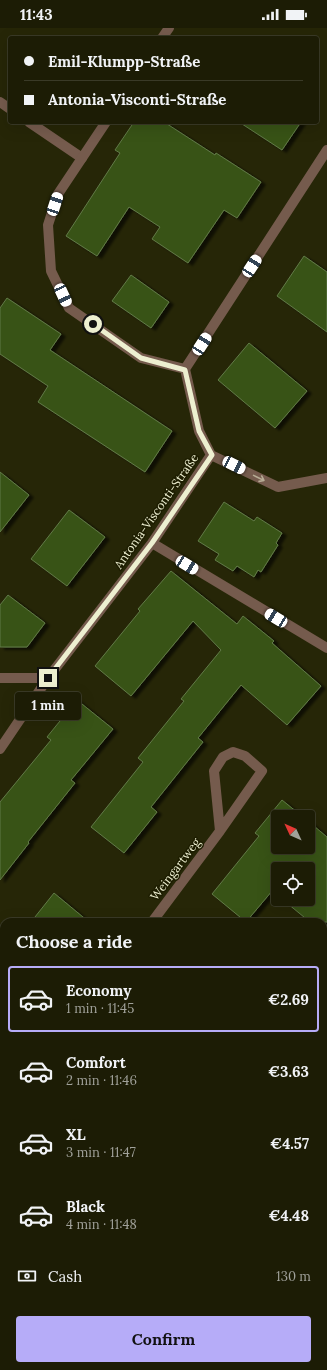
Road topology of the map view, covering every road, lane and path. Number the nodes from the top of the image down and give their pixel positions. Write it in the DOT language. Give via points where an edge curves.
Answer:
graph roads {
  1 [pos="32,124"];
  2 [pos="105,124"];
  3 [pos="327,150"];
  4 [pos="82,158"];
  5 [pos="185,370"];
  6 [pos="212,455"];
  7 [pos="327,478"];
  8 [pos="152,543"];
  9 [pos="327,648"];
  10 [pos="0,678"];
  11 [pos="48,678"];
  12 [pos="0,750"];
  13 [pos="220,831"];
  14 [pos="155,918"];
  1 -- 4 [label="street"];
  2 -- 4 [label="street"];
  3 -- 5 [label="street"];
  4 -- 5 [label="street" via="58,194 48,225 51,271 68,308 141,358"];
  5 -- 6 [label="street, Antonia-Visconti-Straße" via="199,431"];
  6 -- 7 [label="street, one-way" via="278,487"];
  6 -- 8 [label="street, Antonia-Visconti-Straße"];
  8 -- 9 [label="street"];
  8 -- 11 [label="street, Antonia-Visconti-Straße"];
  10 -- 11 [label="street"];
  11 -- 12 [label="street, Antonia-Visconti-Straße"];
  13 -- 13 [label="street, Weingartweg" via="214,771 223,757 233,752 245,756 262,771"];
  13 -- 14 [label="street, Weingartweg"];
}
